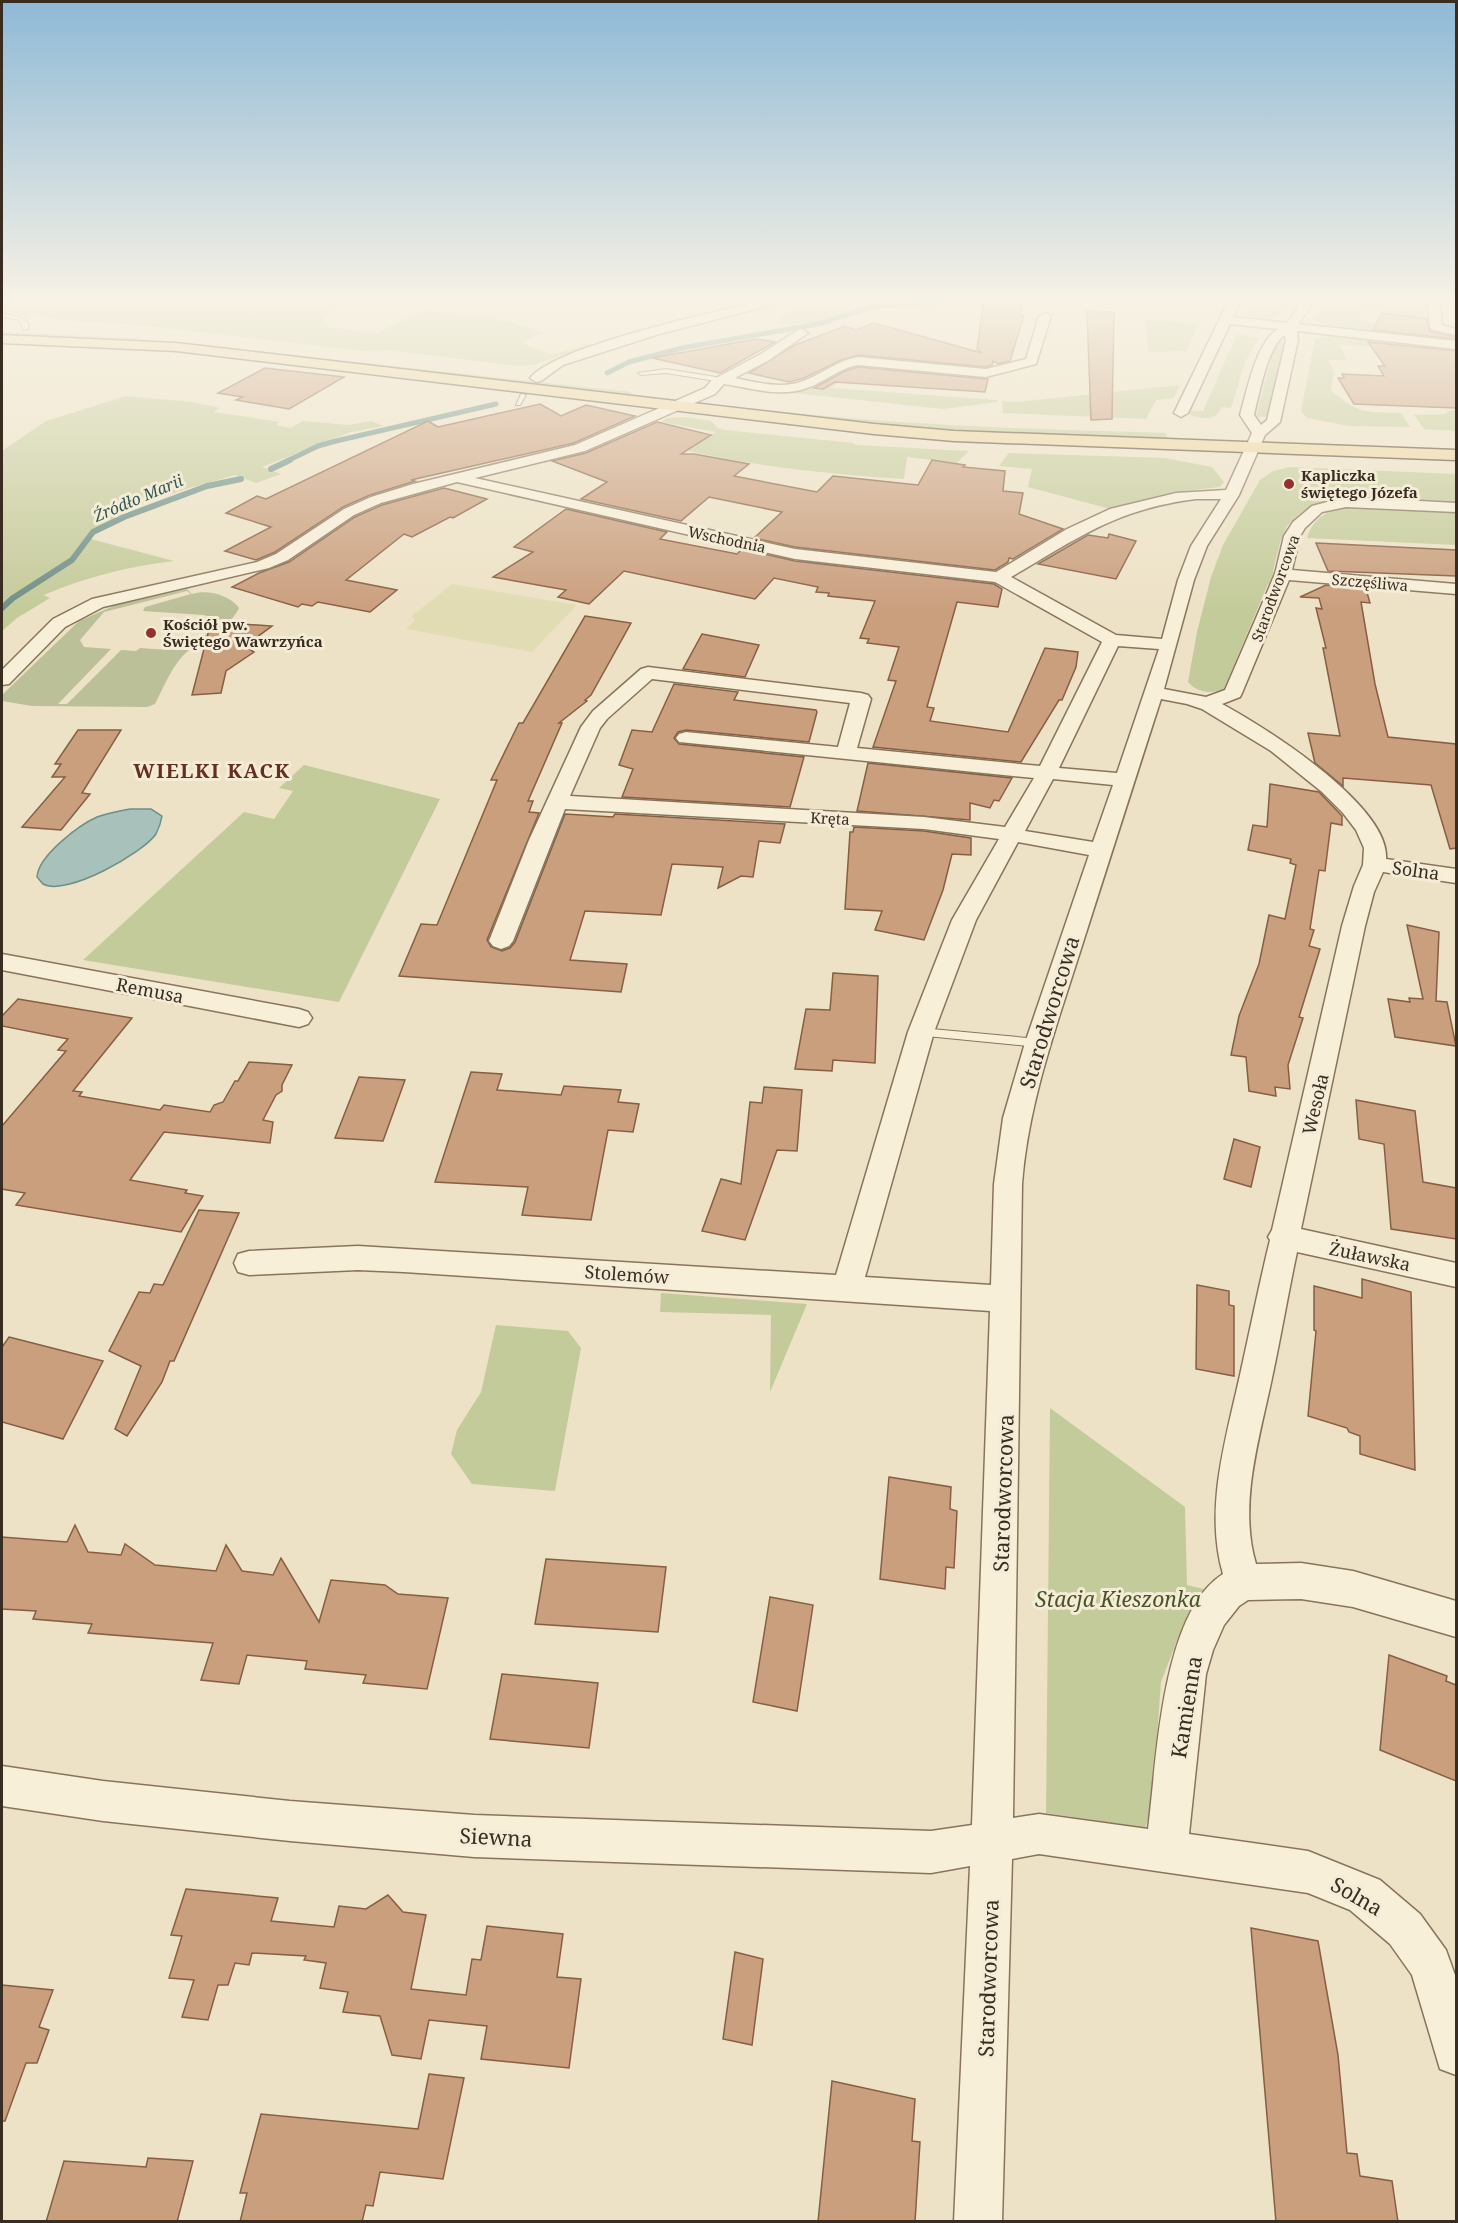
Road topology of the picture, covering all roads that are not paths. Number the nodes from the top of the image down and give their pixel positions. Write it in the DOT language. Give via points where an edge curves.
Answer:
graph roads {
  1 [pos="657,404"];
  2 [pos="681,404"];
  3 [pos="780,404"];
  4 [pos="1185,404"];
  5 [pos="1250,404"];
  6 [pos="1279,404"];
  7 [pos="676,406"];
  8 [pos="1181,413"];
  9 [pos="932,418"];
  10 [pos="963,420"];
  11 [pos="1255,440"];
  12 [pos="1456,441"];
  13 [pos="1456,455"];
  14 [pos="458,477"];
  15 [pos="1231,495"];
  16 [pos="1456,507"];
  17 [pos="1282,574"];
  18 [pos="999,577"];
  19 [pos="1456,589"];
  20 [pos="1112,640"];
  21 [pos="1169,645"];
  22 [pos="2,680"];
  23 [pos="1154,693"];
  24 [pos="1208,705"];
  25 [pos="686,738"];
  26 [pos="846,754"];
  27 [pos="1046,774"];
  28 [pos="1123,780"];
  29 [pos="557,802"];
  30 [pos="1012,836"];
  31 [pos="1100,850"];
  32 [pos="1375,864"];
  33 [pos="1456,876"];
  34 [pos="501,941"];
  35 [pos="2,962"];
  36 [pos="299,1018"];
  37 [pos="921,1032"];
  38 [pos="1038,1043"];
  39 [pos="1283,1237"];
  40 [pos="249,1263"];
  41 [pos="1456,1275"];
  42 [pos="847,1288"];
  43 [pos="1006,1299"];
  44 [pos="1243,1582"];
  45 [pos="1456,1619"];
  46 [pos="2,1786"];
  47 [pos="993,1842"];
  48 [pos="1169,1853"];
  49 [pos="1456,2054"];
  50 [pos="978,2222"];
  1 -- 7 [label="main road"];
  2 -- 7 [label="street"];
  3 -- 9 [label="main road"];
  4 -- 8 [label="street"];
  5 -- 11 [label="street" via="1247,415"];
  6 -- 11 [label="street, Starodworcowa" via="1273,422"];
  7 -- 11 [label="main road" via="954,436"];
  7 -- 14 [label="street" via="580,448"];
  10 -- 11 [label="main road"];
  11 -- 12 [label="main road"];
  11 -- 13 [label="main road"];
  11 -- 15 [label="street, Starodworcowa"];
  14 -- 18 [label="street, Wschodnia" via="795,554"];
  14 -- 22 [label="street" via="361,506 282,556 254,568 118,597 81,611 59,623"];
  15 -- 18 [label="street" via="1184,495 1096,520"];
  15 -- 21 [label="street, Starodworcowa" via="1199,546"];
  16 -- 17 [label="street, Starodworcowa" via="1360,502 1323,506 1299,525 1292,536"];
  17 -- 19 [label="street, Szczęśliwa"];
  17 -- 24 [label="street, Starodworcowa" via="1233,693"];
  18 -- 20 [label="street, Wschodnia"];
  20 -- 21 [label="street"];
  20 -- 27 [label="street"];
  21 -- 23 [label="street, Starodworcowa"];
  23 -- 24 [label="street"];
  23 -- 28 [label="street, Starodworcowa"];
  24 -- 32 [label="street" via="1293,759 1347,803 1369,834"];
  25 -- 26 [label="street"];
  26 -- 27 [label="street"];
  26 -- 29 [label="street" via="861,699 648,673 591,727"];
  27 -- 28 [label="street"];
  27 -- 30 [label="street"];
  28 -- 31 [label="street, Starodworcowa"];
  29 -- 30 [label="street, Kręta" via="924,823"];
  29 -- 34 [label="street"];
  30 -- 31 [label="street, Kręta"];
  30 -- 37 [label="street" via="964,920"];
  31 -- 38 [label="street, Starodworcowa"];
  32 -- 33 [label="street, Solna"];
  32 -- 39 [label="street, Wesoła" via="1355,919 1333,1030"];
  35 -- 36 [label="street, Remusa"];
  37 -- 38 [label="lane"];
  37 -- 42 [label="street"];
  38 -- 43 [label="street, Starodworcowa" via="1011,1150"];
  39 -- 41 [label="street, Żuławska"];
  39 -- 44 [label="street, Wesoła" via="1233,1496 1233,1544"];
  40 -- 42 [label="street, Stolemów" via="358,1258"];
  42 -- 43 [label="street, Stolemów"];
  43 -- 47 [label="street, Starodworcowa"];
  44 -- 45 [label="street" via="1301,1581 1353,1589"];
  44 -- 48 [label="street, Kamienna" via="1226,1593 1211,1612 1187,1674 1168,1832"];
  46 -- 47 [label="street, Siewna" via="290,1821 474,1836 931,1852"];
  47 -- 48 [label="street" via="1039,1834"];
  47 -- 50 [label="street, Starodworcowa"];
  48 -- 49 [label="street, Solna" via="1308,1872 1365,1895 1405,1929 1431,1965"];
}
